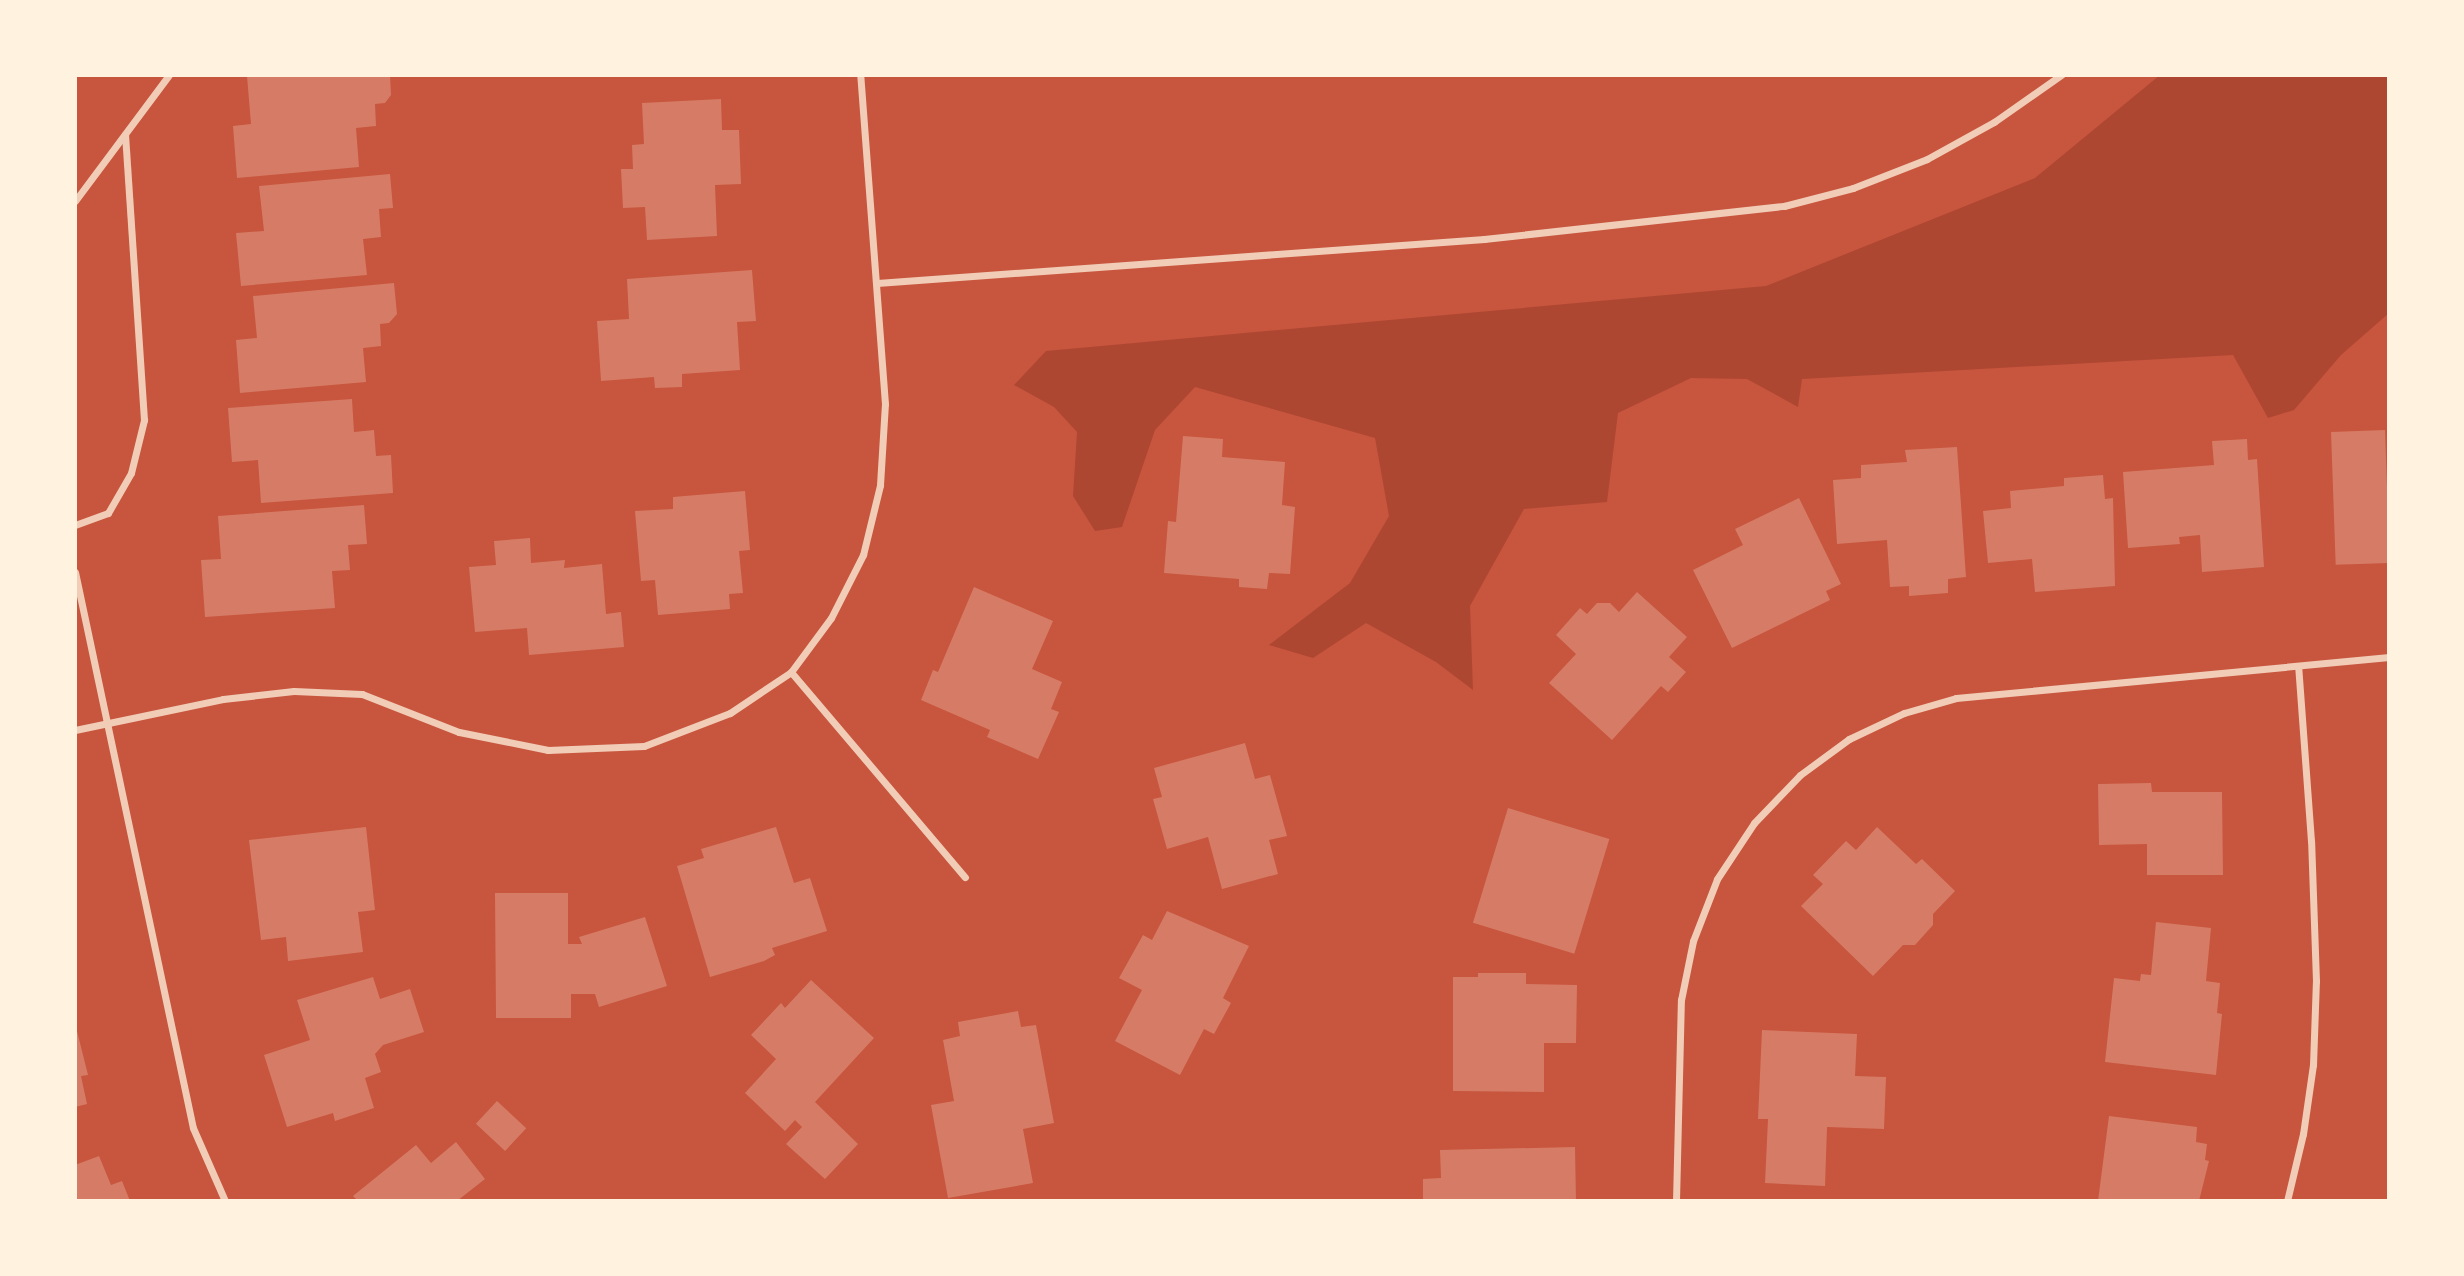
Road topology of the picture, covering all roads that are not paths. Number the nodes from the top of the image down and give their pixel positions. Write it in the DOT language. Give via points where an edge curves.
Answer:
graph roads {
  1 [pos="169,75"];
  2 [pos="860,75"];
  3 [pos="2061,75"];
  4 [pos="125,135"];
  5 [pos="75,201"];
  6 [pos="877,283"];
  7 [pos="75,525"];
  8 [pos="75,572"];
  9 [pos="2389,657"];
  10 [pos="2298,666"];
  11 [pos="791,672"];
  12 [pos="106,723"];
  13 [pos="75,730"];
  14 [pos="965,877"];
  15 [pos="225,1201"];
  16 [pos="1676,1201"];
  17 [pos="2287,1201"];
  1 -- 4 [label="street"];
  2 -- 6 [label="street"];
  3 -- 6 [label="street" via="1994,122 1927,159 1853,188 1784,206 1484,239"];
  4 -- 5 [label="street"];
  4 -- 7 [label="street" via="144,420 131,473 107,513"];
  6 -- 11 [label="street" via="885,404 880,485 863,555 831,618"];
  8 -- 12 [label="street"];
  9 -- 10 [label="street"];
  10 -- 16 [label="street" via="1956,698 1904,713 1849,739 1800,775 1754,823 1725,867 1693,941 1681,1000"];
  10 -- 17 [label="street" via="2316,981 2313,1065"];
  11 -- 12 [label="street" via="730,713 644,746 548,750 459,732 362,694 307,692 223,699"];
  11 -- 14 [label="street"];
  12 -- 13 [label="street"];
  12 -- 15 [label="street" via="193,1128"];
}
